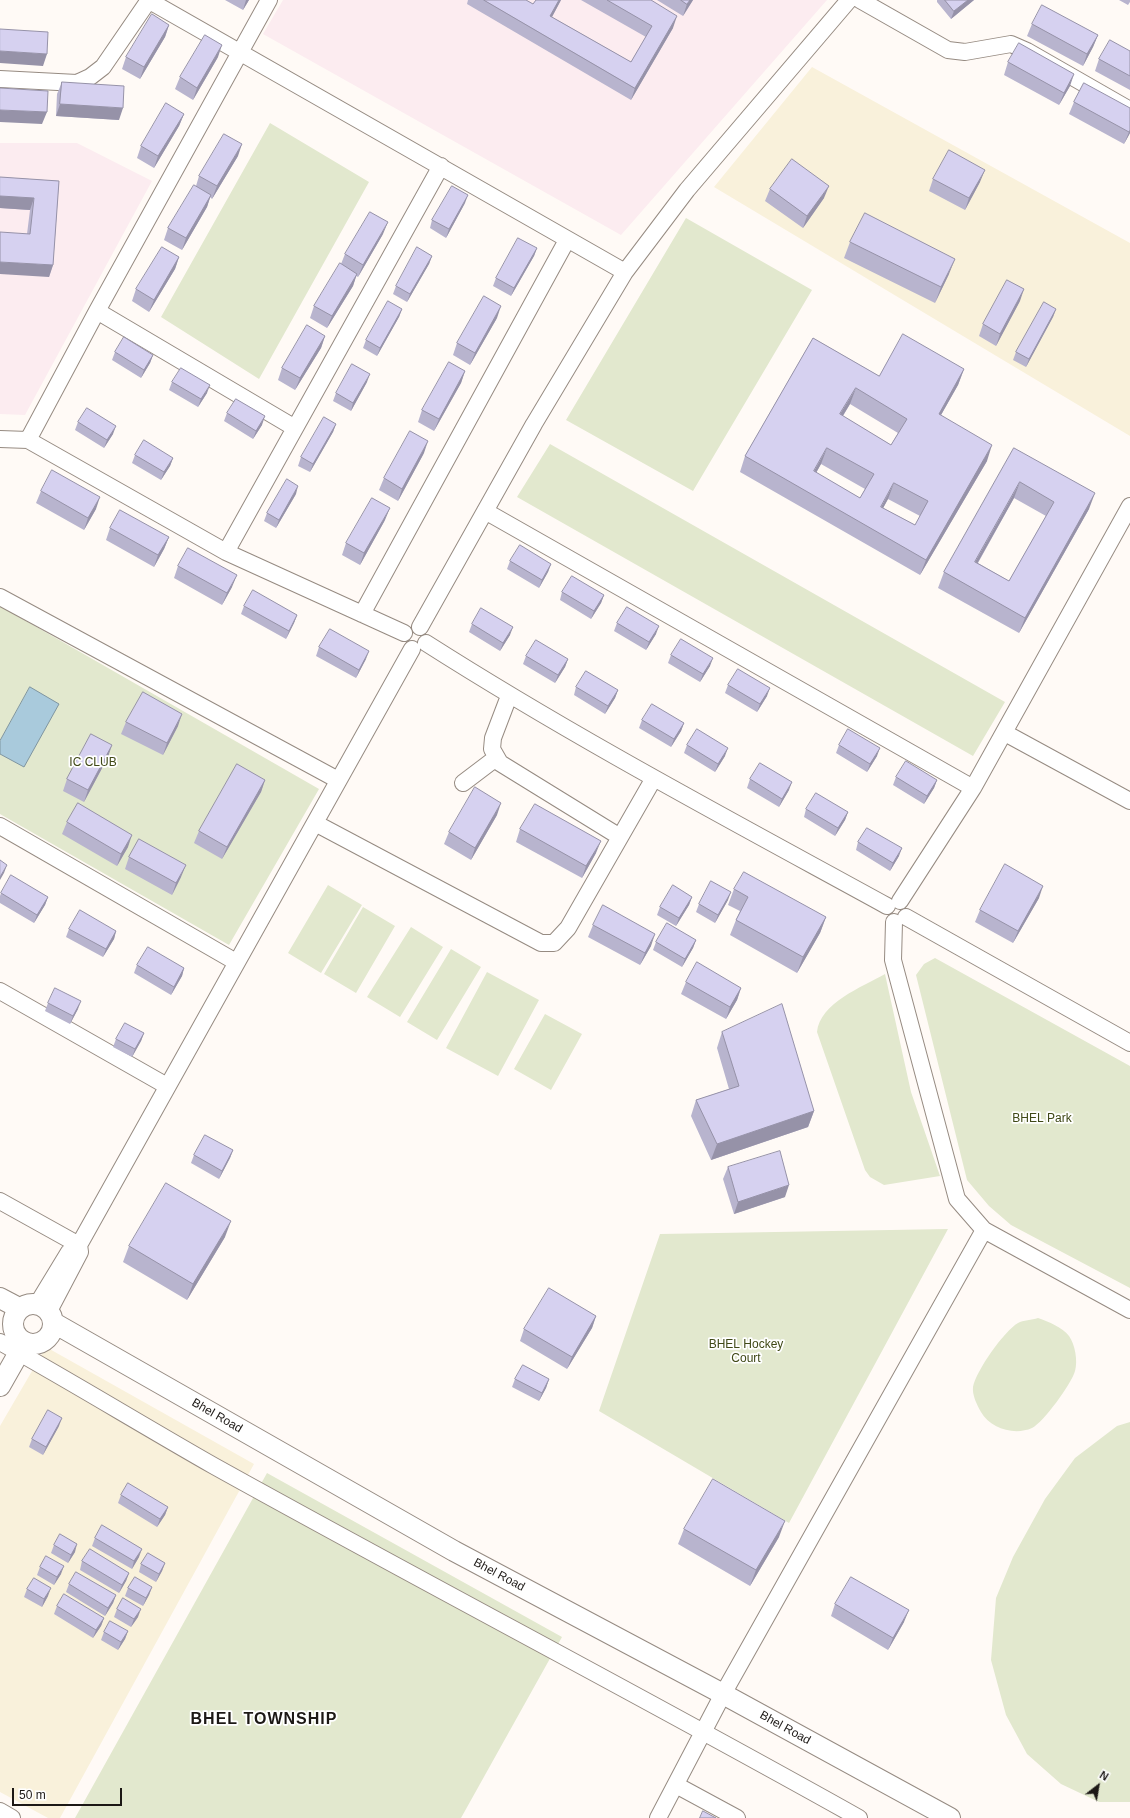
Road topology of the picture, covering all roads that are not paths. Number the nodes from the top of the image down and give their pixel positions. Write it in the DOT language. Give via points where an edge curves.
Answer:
graph roads {
  1 [pos="148,0"];
  2 [pos="269,0"];
  3 [pos="850,0"];
  4 [pos="860,0"];
  5 [pos="240,52"];
  6 [pos="0,79"];
  7 [pos="1130,110"];
  8 [pos="441,166"];
  9 [pos="567,240"];
  10 [pos="624,272"];
  11 [pos="97,311"];
  12 [pos="295,428"];
  13 [pos="0,439"];
  14 [pos="28,440"];
  15 [pos="1130,506"];
  16 [pos="485,511"];
  17 [pos="226,552"];
  18 [pos="0,597"];
  19 [pos="362,614"];
  20 [pos="420,627"];
  21 [pos="404,633"];
  22 [pos="419,646"];
  23 [pos="509,696"];
  24 [pos="1004,733"];
  25 [pos="496,758"];
  26 [pos="654,778"];
  27 [pos="338,780"];
  28 [pos="463,783"];
  29 [pos="973,788"];
  30 [pos="1130,801"];
  31 [pos="315,823"];
  32 [pos="0,826"];
  33 [pos="620,836"];
  34 [pos="894,903"];
  35 [pos="900,919"];
  36 [pos="236,962"];
  37 [pos="0,991"];
  38 [pos="1130,1043"];
  39 [pos="167,1086"];
  40 [pos="0,1201"];
  41 [pos="984,1230"];
  42 [pos="79,1245"];
  43 [pos="0,1298"];
  44 [pos="1130,1310"];
  45 [pos="40,1312"];
  46 [pos="0,1342"];
  47 [pos="22,1348"];
  48 [pos="0,1386"];
  49 [pos="723,1694"];
  50 [pos="704,1731"];
  51 [pos="676,1785"];
  52 [pos="0,1811"];
  53 [pos="12,1818"];
  54 [pos="658,1818"];
  55 [pos="737,1818"];
  56 [pos="859,1818"];
  57 [pos="950,1818"];
  1 -- 5 [label="street"];
  1 -- 6 [label="street" via="103,67 90,77 77,83"];
  2 -- 5 [label="street"];
  3 -- 10 [label="street" via="687,190"];
  4 -- 7 [label="street" via="948,50 965,52 1011,44"];
  5 -- 8 [label="street"];
  5 -- 11 [label="street"];
  8 -- 9 [label="street"];
  8 -- 12 [label="street"];
  9 -- 10 [label="street"];
  9 -- 19 [label="street"];
  10 -- 16 [label="street"];
  11 -- 12 [label="street"];
  11 -- 14 [label="street"];
  12 -- 17 [label="street"];
  13 -- 14 [label="street"];
  14 -- 17 [label="street"];
  15 -- 24 [label="street"];
  16 -- 20 [label="street"];
  16 -- 29 [label="street"];
  17 -- 19 [label="street"];
  18 -- 27 [label="street"];
  19 -- 21 [label="street"];
  20 -- 21 [label="street" via="409,627"];
  20 -- 22 [label="street" via="427,636"];
  21 -- 22 [label="street" via="404,641"];
  22 -- 23 [label="street"];
  22 -- 27 [label="street"];
  23 -- 25 [label="street" via="493,738 492,749"];
  23 -- 26 [label="street"];
  24 -- 29 [label="street"];
  24 -- 30 [label="street"];
  25 -- 28 [label="street"];
  25 -- 33 [label="street" via="508,769"];
  26 -- 33 [label="street"];
  26 -- 34 [label="street"];
  27 -- 31 [label="street"];
  29 -- 34 [label="street"];
  31 -- 33 [label="street" via="541,943 554,943 568,928"];
  31 -- 36 [label="street"];
  32 -- 36 [label="street"];
  34 -- 35 [label="street" via="907,909"];
  35 -- 38 [label="street"];
  35 -- 41 [label="street" via="893,960 957,1199"];
  36 -- 39 [label="street"];
  37 -- 39 [label="street"];
  39 -- 42 [label="street"];
  40 -- 42 [label="street"];
  41 -- 44 [label="street"];
  41 -- 49 [label="street"];
  42 -- 45 [label="street" via="72,1247"];
  43 -- 45 [label="street, Bhel Road"];
  45 -- 47 [label="street" via="50,1336 45,1341"];
  45 -- 47 [label="street" via="15,1314 13,1326"];
  45 -- 49 [label="street, Bhel Road" via="454,1551"];
  46 -- 47 [label="street"];
  47 -- 48 [label="street"];
  47 -- 50 [label="street" via="213,1465 490,1618"];
  49 -- 50 [label="street"];
  49 -- 57 [label="street, Bhel Road"];
  50 -- 51 [label="street"];
  50 -- 56 [label="street"];
  51 -- 54 [label="street"];
  51 -- 55 [label="street"];
  52 -- 53 [label="street"];
}
